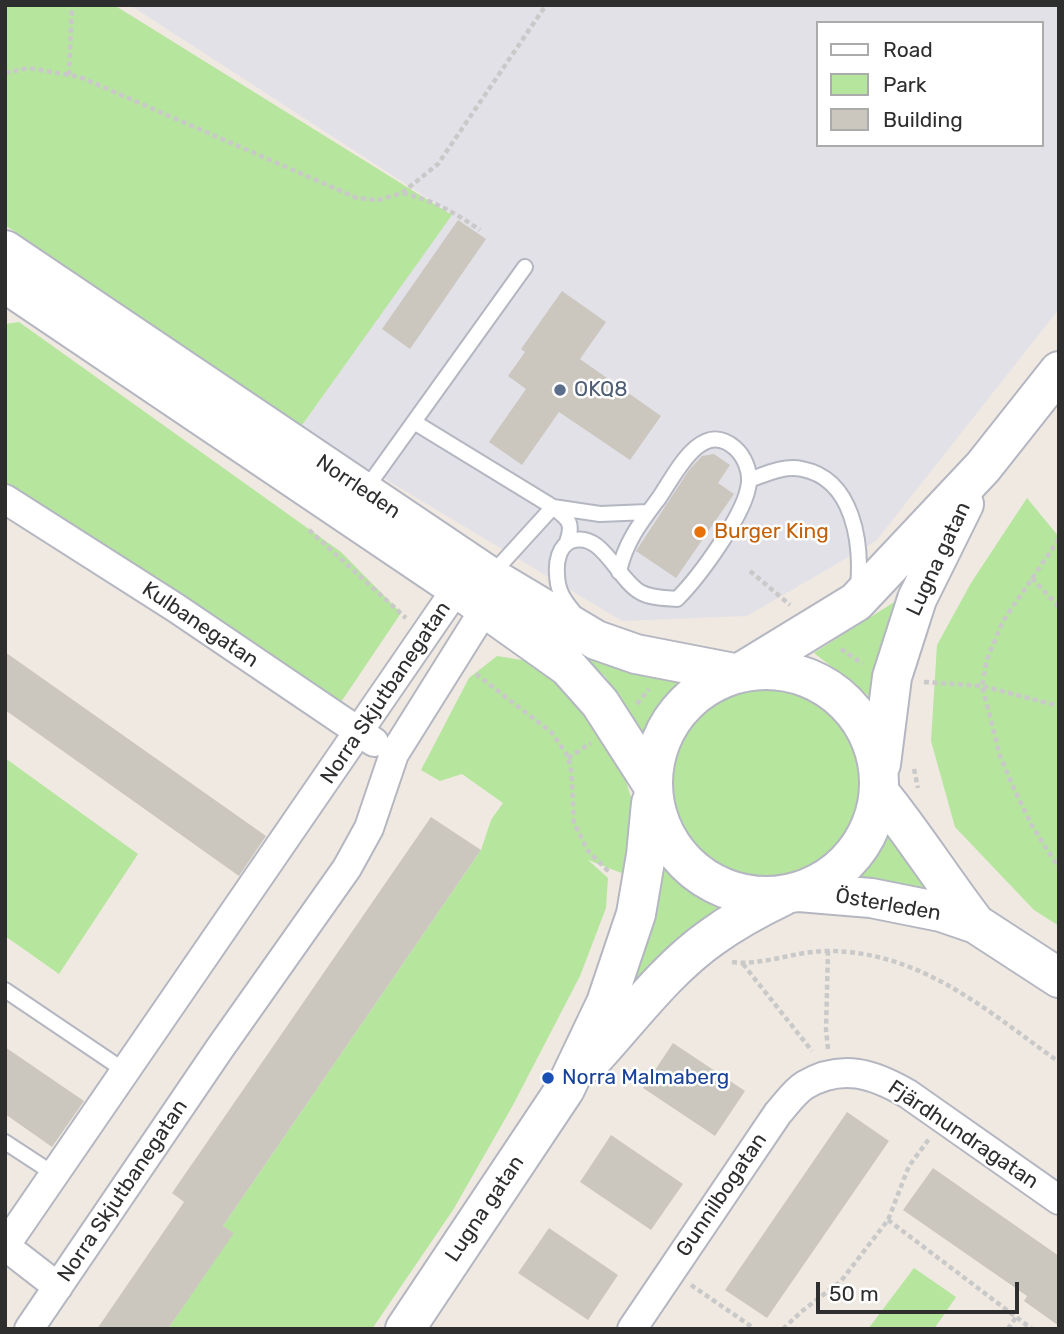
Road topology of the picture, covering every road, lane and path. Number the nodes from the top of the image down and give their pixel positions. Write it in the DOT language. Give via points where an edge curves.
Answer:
graph roads {
  1 [pos="72,5"];
  2 [pos="546,5"];
  3 [pos="5,73"];
  4 [pos="69,75"];
  5 [pos="402,193"];
  6 [pos="480,230"];
  7 [pos="5,250"];
  8 [pos="525,267"];
  9 [pos="5,282"];
  10 [pos="1059,371"];
  11 [pos="414,422"];
  12 [pos="983,467"];
  13 [pos="749,480"];
  14 [pos="365,491"];
  15 [pos="5,499"];
  16 [pos="553,507"];
  17 [pos="648,512"];
  18 [pos="305,527"];
  19 [pos="1059,539"];
  20 [pos="567,542"];
  21 [pos="750,571"];
  22 [pos="619,572"];
  23 [pos="1032,578"];
  24 [pos="478,591"];
  25 [pos="856,602"];
  26 [pos="1059,607"];
  27 [pos="816,626"];
  28 [pos="426,634"];
  29 [pos="596,640"];
  30 [pos="455,658"];
  31 [pos="739,672"];
  32 [pos="892,677"];
  33 [pos="982,686"];
  34 [pos="1059,706"];
  35 [pos="360,733"];
  36 [pos="394,754"];
  37 [pos="880,785"];
  38 [pos="652,789"];
  39 [pos="1059,868"];
  40 [pos="791,894"];
  41 [pos="639,895"];
  42 [pos="976,924"];
  43 [pos="828,951"];
  44 [pos="1059,978"];
  45 [pos="5,990"];
  46 [pos="1059,1062"];
  47 [pos="125,1070"];
  48 [pos="827,1075"];
  49 [pos="565,1089"];
  50 [pos="944,1119"];
  51 [pos="5,1142"];
  52 [pos="54,1174"];
  53 [pos="1059,1200"];
  54 [pos="888,1220"];
  55 [pos="5,1246"];
  56 [pos="670,1271"];
  57 [pos="58,1287"];
  58 [pos="1016,1317"];
  59 [pos="29,1329"];
  60 [pos="405,1329"];
  61 [pos="632,1329"];
  62 [pos="755,1329"];
  63 [pos="783,1329"];
  64 [pos="1008,1329"];
  65 [pos="1032,1329"];
  1 -- 4 [label="path"];
  2 -- 5 [label="path" via="438,164"];
  3 -- 4 [label="path" via="29,68"];
  4 -- 5 [label="path" via="357,198 378,200"];
  5 -- 6 [label="path" via="431,200"];
  7 -- 14 [label="main road, Norrleden"];
  8 -- 11 [label="lane"];
  9 -- 24 [label="main road, Norrleden"];
  10 -- 12 [label="main road, Lugna gatan"];
  11 -- 14 [label="lane"];
  11 -- 16 [label="lane"];
  12 -- 25 [label="main road, Lugna gatan"];
  12 -- 32 [label="main road, Lugna gatan" via="917,599"];
  13 -- 17 [label="lane" via="746,463 735,448 708,439 678,467"];
  13 -- 22 [label="lane" via="745,500 726,533 677,599 642,594"];
  13 -- 25 [label="lane" via="776,469 802,469 825,478 844,499 858,539"];
  14 -- 24 [label="main road, Norrleden"];
  15 -- 35 [label="street, Kulbanegatan"];
  16 -- 17 [label="lane" via="600,514"];
  16 -- 20 [label="lane" via="568,519"];
  16 -- 24 [label="lane"];
  17 -- 22 [label="lane" via="622,555"];
  18 -- 28 [label="path"];
  19 -- 23 [label="path"];
  20 -- 22 [label="lane" via="594,543"];
  20 -- 29 [label="lane" via="556,572 559,594"];
  21 -- 27 [label="path"];
  23 -- 26 [label="path"];
  23 -- 33 [label="path" via="1003,621 989,652"];
  24 -- 28 [label="street, Norra Skjutbanegatan"];
  24 -- 29 [label="main road, Norrleden"];
  24 -- 30 [label="street, Norra Skjutbanegatan"];
  24 -- 38 [label="main road, Norrleden" via="568,667 600,703"];
  25 -- 27 [label="main road, Lugna gatan"];
  27 -- 31 [label="main road, Lugna gatan"];
  27 -- 32 [label="path" via="872,671"];
  28 -- 35 [label="street, Norra Skjutbanegatan"];
  29 -- 31 [label="main road, Norrleden" via="636,654"];
  30 -- 36 [label="street, Norra Skjutbanegatan"];
  30 -- 41 [label="path" via="559,742 571,767 574,823 587,851"];
  31 -- 37 [label="main road" via="776,669 807,677 836,692 858,716 873,745"];
  31 -- 38 [label="main road" via="711,682 674,715 654,760"];
  32 -- 33 [label="path"];
  32 -- 37 [label="main road, Lugna gatan"];
  33 -- 34 [label="path"];
  33 -- 39 [label="path" via="1014,792"];
  35 -- 36 [label="street, Kulbanegatan"];
  35 -- 47 [label="street, Norra Skjutbanegatan"];
  36 -- 57 [label="street, Norra Skjutbanegatan" via="369,828 347,868"];
  37 -- 40 [label="main road" via="872,826 855,855 830,878"];
  37 -- 42 [label="main road, Österleden"];
  38 -- 40 [label="main road" via="664,833 696,873 723,888 752,896"];
  38 -- 41 [label="main road, Lugna gatan"];
  40 -- 42 [label="main road, Österleden" via="871,898"];
  40 -- 49 [label="main road, Lugna gatan" via="748,914 684,960"];
  41 -- 49 [label="main road, Lugna gatan" via="606,1003"];
  42 -- 44 [label="main road, Österleden"];
  43 -- 46 [label="path" via="878,957 927,973"];
  43 -- 48 [label="path"];
  43 -- 48 [label="path" via="743,964"];
  45 -- 47 [label="lane"];
  47 -- 52 [label="street, Norra Skjutbanegatan"];
  48 -- 50 [label="street, Fjärdhundragatan" via="858,1072 885,1080"];
  48 -- 56 [label="street, Gunnilbogatan" via="803,1086 778,1113"];
  49 -- 60 [label="main road, Lugna gatan"];
  50 -- 53 [label="street, Fjärdhundragatan"];
  50 -- 54 [label="path" via="909,1166"];
  51 -- 52 [label="lane"];
  52 -- 55 [label="street, Norra Skjutbanegatan"];
  54 -- 58 [label="path"];
  54 -- 63 [label="path" via="841,1281"];
  55 -- 57 [label="street"];
  56 -- 61 [label="street, Gunnilbogatan"];
  56 -- 62 [label="path"];
  57 -- 59 [label="street, Norra Skjutbanegatan"];
  58 -- 64 [label="path"];
  58 -- 65 [label="path"];
}
